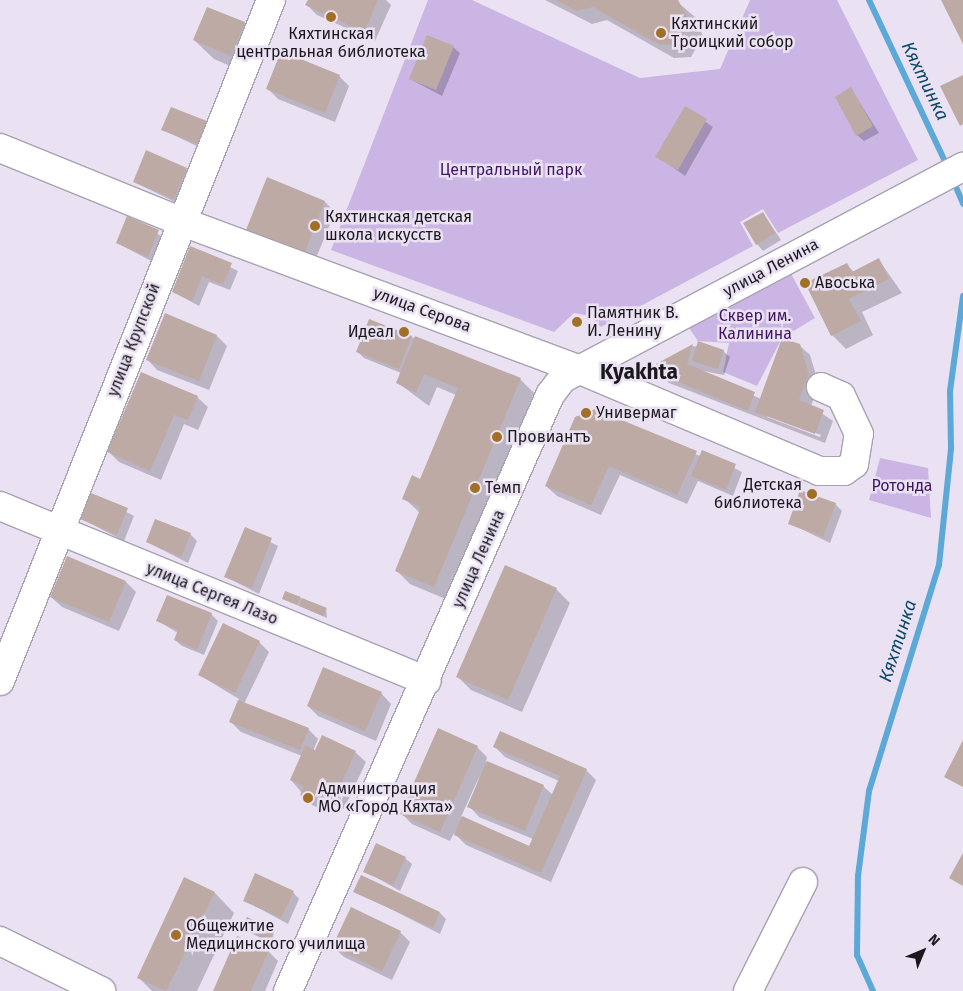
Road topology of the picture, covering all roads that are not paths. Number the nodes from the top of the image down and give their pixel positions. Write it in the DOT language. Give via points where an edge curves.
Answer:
graph roads {
  1 [pos="271,0"];
  2 [pos="0,148"];
  3 [pos="961,168"];
  4 [pos="180,221"];
  5 [pos="578,369"];
  6 [pos="821,387"];
  7 [pos="0,506"];
  8 [pos="60,531"];
  9 [pos="0,681"];
  10 [pos="426,681"];
  11 [pos="803,882"];
  12 [pos="0,941"];
  13 [pos="101,991"];
  14 [pos="288,991"];
  15 [pos="748,991"];
  1 -- 4 [label="street, улица Крупской"];
  2 -- 4 [label="street, улица Серова"];
  3 -- 5 [label="street, улица Ленина"];
  4 -- 5 [label="street, улица Серова"];
  4 -- 8 [label="street, улица Крупской"];
  5 -- 6 [label="street, улица Серова" via="819,471 844,472 854,464 859,434 841,396"];
  5 -- 10 [label="street, улица Ленина" via="562,379 550,395"];
  7 -- 8 [label="street, улица Сергея Лазо"];
  8 -- 9 [label="street, улица Крупской"];
  8 -- 10 [label="street, улица Сергея Лазо"];
  10 -- 14 [label="street, улица Ленина"];
  11 -- 15 [label="street"];
  12 -- 13 [label="street"];
}
